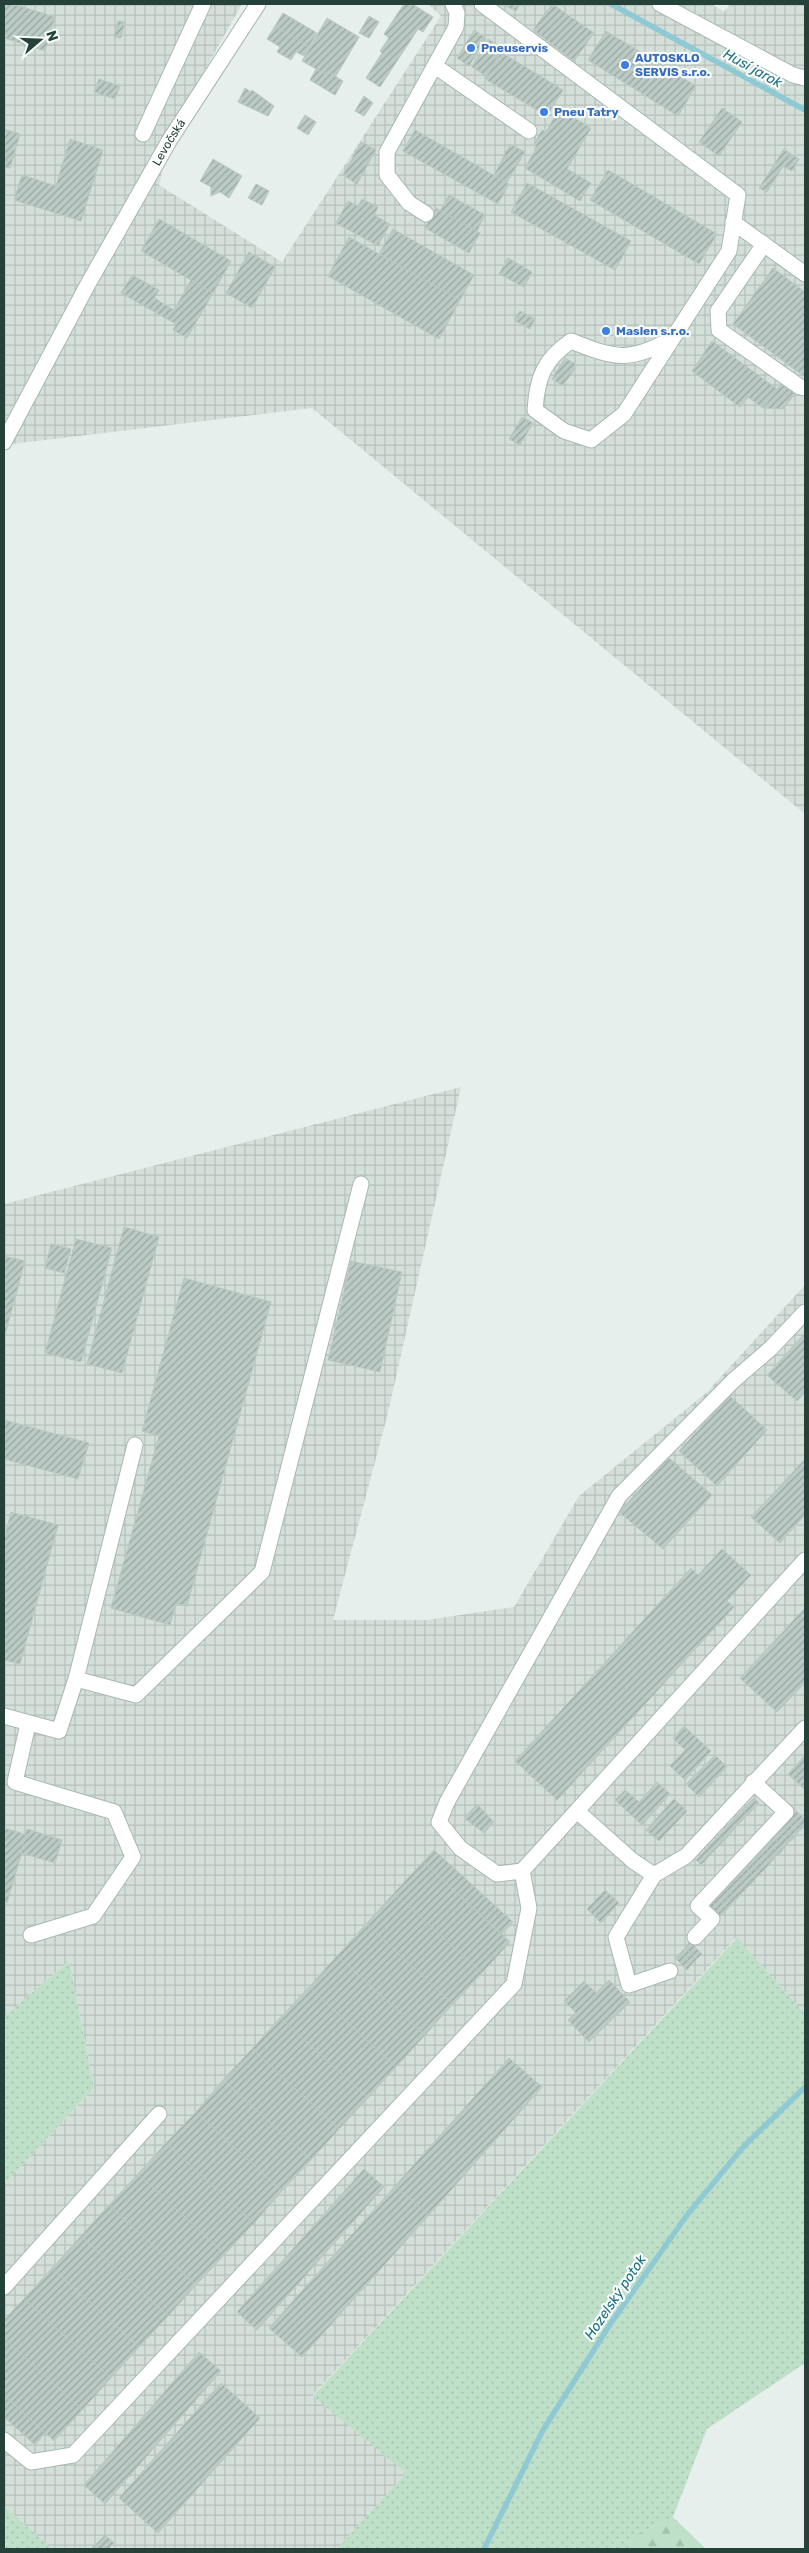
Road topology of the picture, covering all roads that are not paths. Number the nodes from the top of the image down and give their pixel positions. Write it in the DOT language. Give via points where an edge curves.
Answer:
graph roads {
  1 [pos="203,4"];
  2 [pos="258,4"];
  3 [pos="453,4"];
  4 [pos="482,4"];
  5 [pos="660,4"];
  6 [pos="435,66"];
  7 [pos="805,78"];
  8 [pos="529,131"];
  9 [pos="144,134"];
  10 [pos="426,214"];
  11 [pos="734,222"];
  12 [pos="764,244"];
  13 [pos="805,274"];
  14 [pos="672,339"];
  15 [pos="805,388"];
  16 [pos="4,442"];
  17 [pos="360,1184"];
  18 [pos="805,1312"];
  19 [pos="135,1445"];
  20 [pos="805,1560"];
  21 [pos="76,1679"];
  22 [pos="4,1716"];
  23 [pos="28,1724"];
  24 [pos="805,1728"];
  25 [pos="753,1782"];
  26 [pos="578,1812"];
  27 [pos="522,1872"];
  28 [pos="654,1875"];
  29 [pos="31,1936"];
  30 [pos="695,1937"];
  31 [pos="670,1970"];
  32 [pos="159,2114"];
  33 [pos="4,2287"];
  34 [pos="4,2440"];
  1 -- 9 [label="street"];
  2 -- 16 [label="street, Levočská" via="170,141 88,284"];
  3 -- 6 [label="street" via="457,13 456,27"];
  4 -- 11 [label="street" via="738,195"];
  5 -- 7 [label="street" via="793,75"];
  6 -- 8 [label="street"];
  6 -- 10 [label="street" via="387,152 387,175 409,203"];
  11 -- 12 [label="street"];
  11 -- 14 [label="street" via="729,251"];
  12 -- 13 [label="street"];
  12 -- 15 [label="street" via="718,311 719,330"];
  14 -- 14 [label="street" via="624,414 591,440 564,431 535,410 537,385 554,352 571,341 618,357 647,353"];
  17 -- 21 [label="street" via="262,1572 136,1695"];
  18 -- 27 [label="street" via="618,1496 447,1802 439,1822 460,1848 497,1874"];
  19 -- 21 [label="street"];
  20 -- 26 [label="street"];
  21 -- 23 [label="street" via="59,1731"];
  22 -- 23 [label="street"];
  23 -- 29 [label="street" via="15,1782 114,1812 133,1857 92,1916"];
  24 -- 25 [label="street"];
  25 -- 28 [label="street" via="686,1856"];
  25 -- 30 [label="street" via="786,1812 698,1906 712,1919"];
  26 -- 27 [label="street"];
  26 -- 28 [label="street" via="633,1861"];
  27 -- 34 [label="street" via="530,1908 514,1984 73,2455 31,2462"];
  28 -- 31 [label="street" via="616,1937 629,1985"];
  32 -- 33 [label="street"];
}
